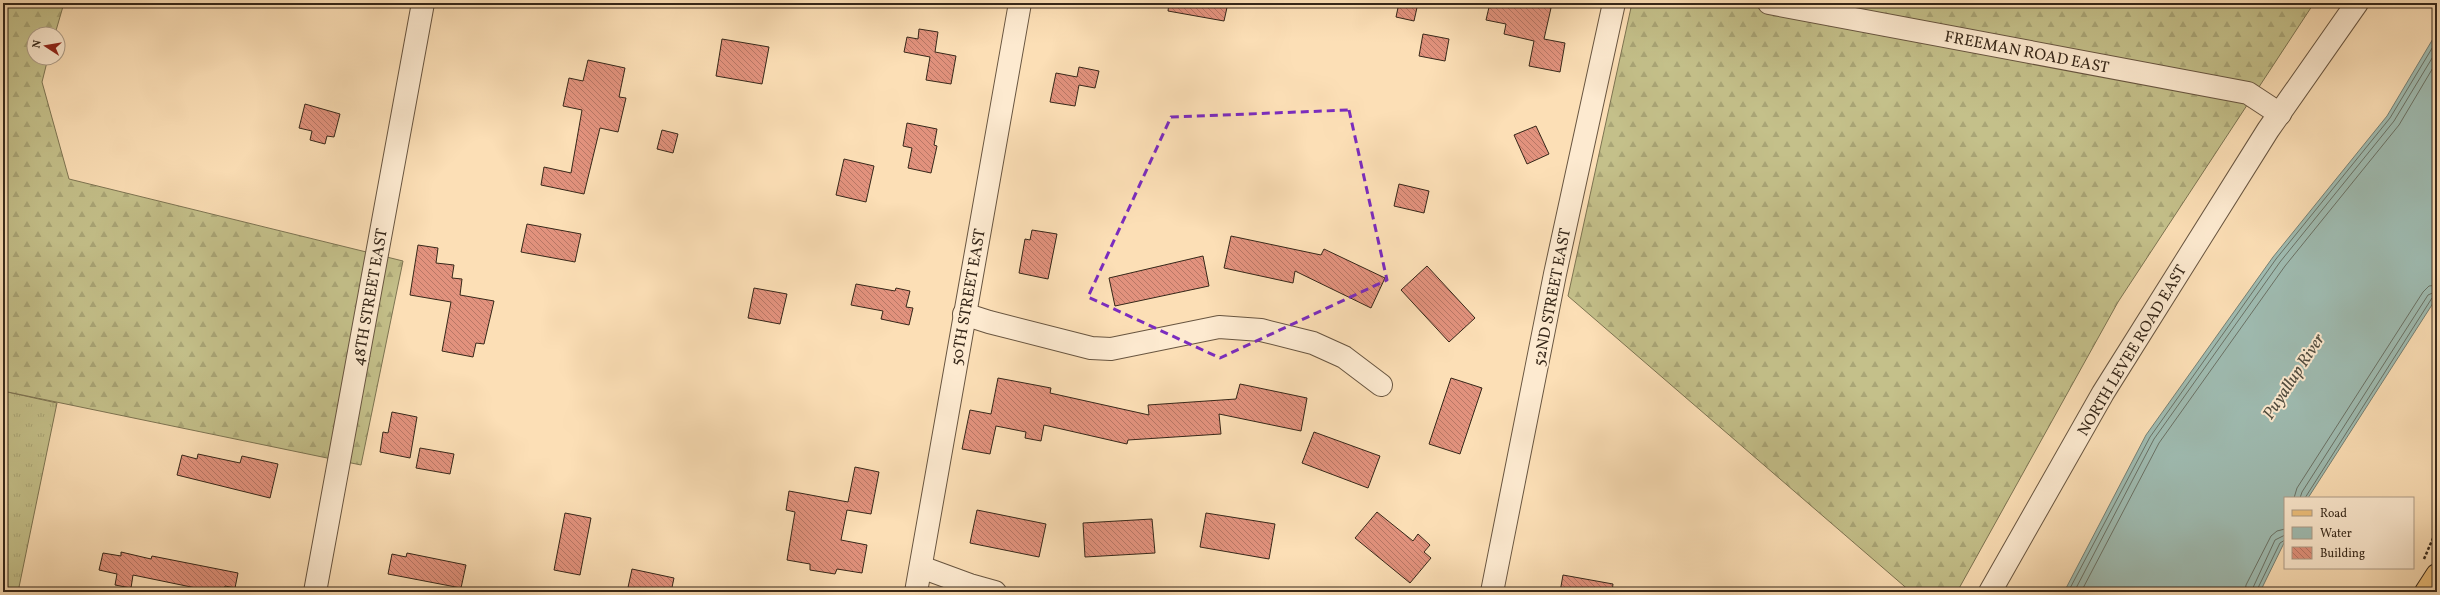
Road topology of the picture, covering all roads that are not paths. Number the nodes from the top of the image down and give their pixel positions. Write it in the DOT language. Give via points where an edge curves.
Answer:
graph roads {
  1 [pos="423,3"];
  2 [pos="1020,3"];
  3 [pos="1614,3"];
  4 [pos="1769,3"];
  5 [pos="2357,3"];
  6 [pos="2280,114"];
  7 [pos="964,314"];
  8 [pos="1381,385"];
  9 [pos="921,567"];
  10 [pos="2437,575"];
  11 [pos="315,592"];
  12 [pos="916,592"];
  13 [pos="995,592"];
  14 [pos="1492,592"];
  15 [pos="1990,592"];
  16 [pos="2426,592"];
  1 -- 11 [label="street, 48TH STREET EAST"];
  2 -- 7 [label="street, 50TH STREET EAST"];
  3 -- 14 [label="street, 52ND STREET EAST" via="1555,274"];
  4 -- 6 [label="street, FREEMAN ROAD EAST" via="2248,93"];
  5 -- 6 [label="street, NORTH LEVEE ROAD EAST"];
  6 -- 15 [label="street, NORTH LEVEE ROAD EAST" via="2103,393"];
  7 -- 8 [label="street" via="1091,348 1111,348 1219,327 1261,330 1314,343 1344,357"];
  7 -- 9 [label="street, 50TH STREET EAST"];
  9 -- 12 [label="street, 50TH STREET EAST"];
  9 -- 13 [label="street"];
  10 -- 16 [label="main road"];
}
